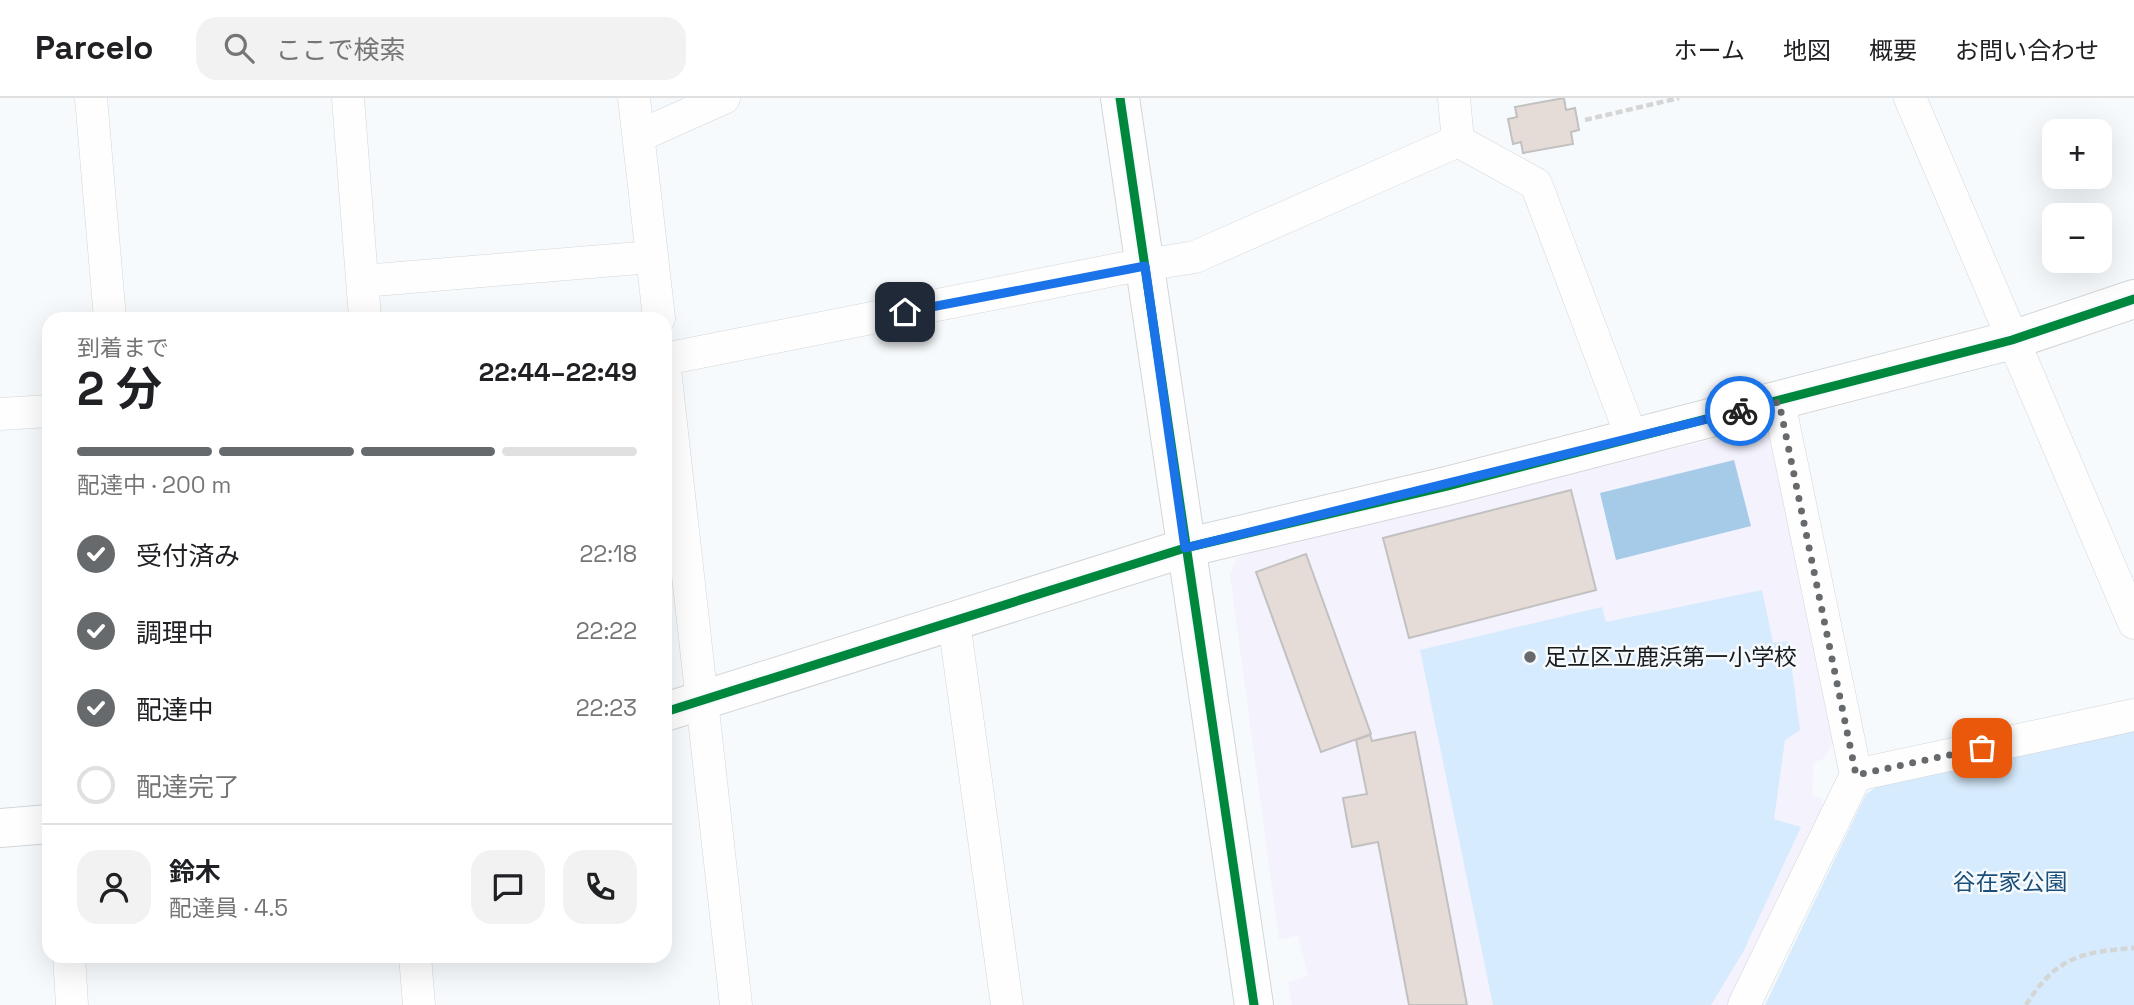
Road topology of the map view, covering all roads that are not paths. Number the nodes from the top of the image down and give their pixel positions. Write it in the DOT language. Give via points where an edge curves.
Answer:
graph roads {
  1 [pos="91,98"];
  2 [pos="348,98"];
  3 [pos="634,98"];
  4 [pos="724,98"];
  5 [pos="1120,98"];
  6 [pos="1454,98"];
  7 [pos="1910,98"];
  8 [pos="639,136"];
  9 [pos="1458,141"];
  10 [pos="651,257"];
  11 [pos="1145,266"];
  12 [pos="363,281"];
  13 [pos="2134,299"];
  14 [pos="109,312"];
  15 [pos="365,312"];
  16 [pos="658,312"];
  17 [pos="2012,340"];
  18 [pos="672,358"];
  19 [pos="1779,402"];
  20 [pos="42,411"];
  21 [pos="0,414"];
  22 [pos="672,433"];
  23 [pos="1632,438"];
  24 [pos="1185,548"];
  25 [pos="954,622"];
  26 [pos="2134,623"];
  27 [pos="702,701"];
  28 [pos="672,710"];
  29 [pos="2134,715"];
  30 [pos="1856,775"];
  31 [pos="42,825"];
  32 [pos="0,828"];
  33 [pos="69,963"];
  34 [pos="416,963"];
  35 [pos="72,1005"];
  36 [pos="419,1005"];
  37 [pos="736,1005"];
  38 [pos="1007,1005"];
  39 [pos="1254,1005"];
  40 [pos="1744,1005"];
  1 -- 14 [label="street"];
  2 -- 12 [label="street"];
  3 -- 8 [label="street"];
  4 -- 8 [label="street"];
  5 -- 11 [label="street"];
  6 -- 9 [label="street"];
  7 -- 17 [label="street"];
  8 -- 10 [label="street"];
  9 -- 11 [label="street" via="1195,257"];
  9 -- 23 [label="street" via="1536,184"];
  10 -- 12 [label="street"];
  10 -- 16 [label="street"];
  11 -- 18 [label="street"];
  11 -- 24 [label="street"];
  12 -- 15 [label="street"];
  13 -- 17 [label="street"];
  17 -- 19 [label="street"];
  17 -- 26 [label="street"];
  19 -- 23 [label="street"];
  19 -- 30 [label="street"];
  20 -- 21 [label="street"];
  22 -- 27 [label="street"];
  23 -- 24 [label="street"];
  24 -- 25 [label="street"];
  24 -- 39 [label="street"];
  25 -- 27 [label="street"];
  25 -- 38 [label="street"];
  27 -- 28 [label="street"];
  27 -- 37 [label="street"];
  29 -- 30 [label="street"];
  30 -- 40 [label="street"];
  31 -- 32 [label="street"];
  33 -- 35 [label="street"];
  34 -- 36 [label="street"];
}
